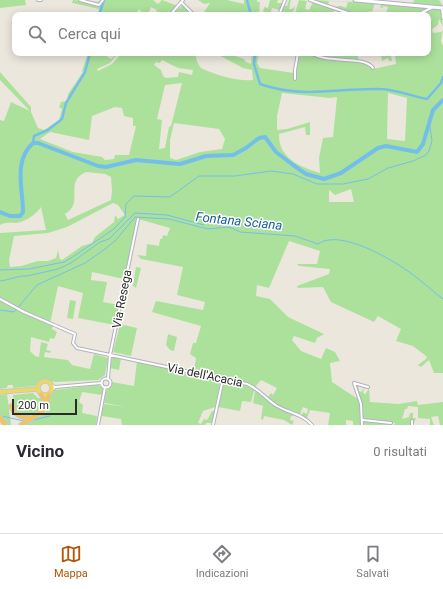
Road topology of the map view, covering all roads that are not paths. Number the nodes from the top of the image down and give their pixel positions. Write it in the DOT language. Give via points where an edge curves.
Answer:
graph roads {
  1 [pos="38,0"];
  2 [pos="41,0"];
  3 [pos="80,0"];
  4 [pos="103,0"];
  5 [pos="285,0"];
  6 [pos="310,0"];
  7 [pos="355,0"];
  8 [pos="183,1"];
  9 [pos="434,6"];
  10 [pos="442,8"];
  11 [pos="173,12"];
  12 [pos="192,12"];
  13 [pos="280,12"];
  14 [pos="345,12"];
  15 [pos="423,12"];
  16 [pos="443,18"];
  17 [pos="297,56"];
  18 [pos="318,56"];
  19 [pos="373,68"];
  20 [pos="295,79"];
  21 [pos="138,219"];
  22 [pos="0,299"];
  23 [pos="110,355"];
  24 [pos="108,378"];
  25 [pos="223,379"];
  26 [pos="101,383"];
  27 [pos="105,387"];
  28 [pos="368,387"];
  29 [pos="38,389"];
  30 [pos="54,389"];
  31 [pos="0,392"];
  32 [pos="41,394"];
  33 [pos="49,394"];
  34 [pos="47,403"];
  35 [pos="11,406"];
  36 [pos="0,417"];
  37 [pos="363,420"];
  38 [pos="25,421"];
  39 [pos="412,421"];
  40 [pos="391,423"];
  41 [pos="5,425"];
  42 [pos="98,425"];
  43 [pos="213,425"];
  44 [pos="312,425"];
  45 [pos="362,425"];
  46 [pos="412,425"];
  1 -- 2 [label="street"];
  3 -- 4 [label="street" via="99,5"];
  5 -- 13 [label="street"];
  6 -- 14 [label="street"];
  7 -- 9 [label="main road"];
  8 -- 11 [label="street"];
  8 -- 12 [label="street"];
  9 -- 10 [label="main road"];
  9 -- 15 [label="street"];
  10 -- 16 [label="street"];
  17 -- 20 [label="street"];
  18 -- 19 [label="street" via="325,59 368,63"];
  21 -- 23 [label="street, Via Resega"];
  22 -- 23 [label="street, Via dell'Acacia" via="75,334 73,343 77,348"];
  23 -- 24 [label="street, Via Resega"];
  23 -- 25 [label="street, Via dell'Acacia"];
  24 -- 26 [label="street" via="104,378"];
  24 -- 27 [label="street, Via Resega" via="110,385"];
  25 -- 43 [label="street"];
  25 -- 44 [label="street, Via dell'Acacia" via="255,387 278,406 307,419"];
  26 -- 27 [label="street"];
  26 -- 30 [label="street"];
  27 -- 42 [label="street"];
  28 -- 37 [label="street" via="354,383"];
  29 -- 30 [label="main road" via="43,382 47,382"];
  29 -- 31 [label="main road"];
  29 -- 32 [label="main road"];
  30 -- 33 [label="main road"];
  32 -- 33 [label="main road"];
  32 -- 34 [label="highway"];
  33 -- 34 [label="highway"];
  34 -- 38 [label="highway" via="41,414"];
  35 -- 38 [label="highway"];
  36 -- 41 [label="highway"];
  37 -- 40 [label="street"];
  37 -- 45 [label="street"];
  39 -- 46 [label="street"];
}
